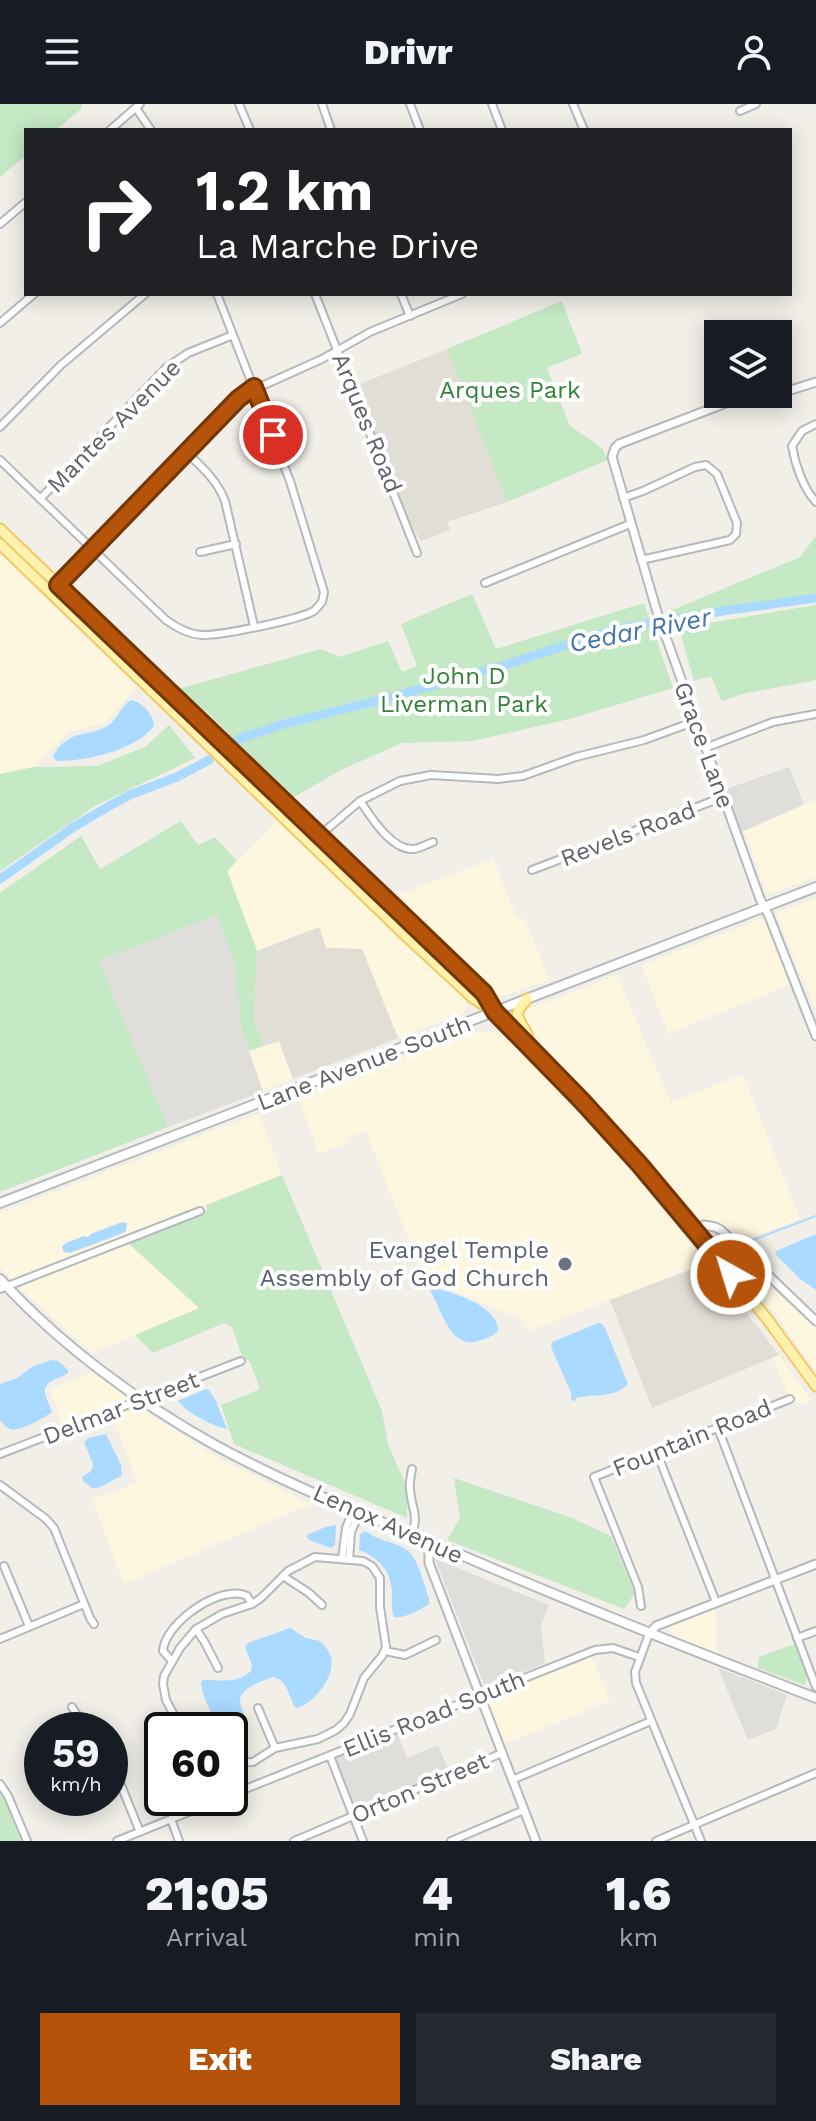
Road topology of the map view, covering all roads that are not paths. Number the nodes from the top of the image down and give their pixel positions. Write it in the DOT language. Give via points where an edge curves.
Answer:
graph roads {
  1 [pos="239,104"];
  2 [pos="322,104"];
  3 [pos="410,104"];
  4 [pos="492,104"];
  5 [pos="573,104"];
  6 [pos="756,104"];
  7 [pos="138,106"];
  8 [pos="740,111"];
  9 [pos="112,128"];
  10 [pos="150,128"];
  11 [pos="249,128"];
  12 [pos="330,128"];
  13 [pos="419,128"];
  14 [pos="501,128"];
  15 [pos="583,128"];
  16 [pos="24,204"];
  17 [pos="0,224"];
  18 [pos="32,296"];
  19 [pos="143,296"];
  20 [pos="218,296"];
  21 [pos="316,296"];
  22 [pos="402,296"];
  23 [pos="457,296"];
  24 [pos="410,316"];
  25 [pos="0,323"];
  26 [pos="233,335"];
  27 [pos="337,350"];
  28 [pos="816,382"];
  29 [pos="254,387"];
  30 [pos="816,424"];
  31 [pos="0,427"];
  32 [pos="186,452"];
  33 [pos="0,460"];
  34 [pos="623,498"];
  35 [pos="40,499"];
  36 [pos="816,502"];
  37 [pos="630,524"];
  38 [pos="0,529"];
  39 [pos="0,544"];
  40 [pos="236,544"];
  41 [pos="92,550"];
  42 [pos="200,552"];
  43 [pos="417,553"];
  44 [pos="641,560"];
  45 [pos="485,583"];
  46 [pos="54,588"];
  47 [pos="254,626"];
  48 [pos="816,714"];
  49 [pos="696,721"];
  50 [pos="705,748"];
  51 [pos="245,779"];
  52 [pos="723,797"];
  53 [pos="360,801"];
  54 [pos="284,803"];
  55 [pos="316,840"];
  56 [pos="433,842"];
  57 [pos="532,870"];
  58 [pos="816,887"];
  59 [pos="763,907"];
  60 [pos="527,999"];
  61 [pos="495,1012"];
  62 [pos="816,1036"];
  63 [pos="529,1046"];
  64 [pos="0,1203"];
  65 [pos="200,1211"];
  66 [pos="696,1231"];
  67 [pos="751,1259"];
  68 [pos="731,1274"];
  69 [pos="2,1285"];
  70 [pos="816,1321"];
  71 [pos="241,1361"];
  72 [pos="816,1386"];
  73 [pos="142,1399"];
  74 [pos="790,1399"];
  75 [pos="718,1428"];
  76 [pos="657,1453"];
  77 [pos="0,1454"];
  78 [pos="412,1469"];
  79 [pos="0,1485"];
  80 [pos="356,1511"];
  81 [pos="412,1535"];
  82 [pos="433,1544"];
  83 [pos="345,1559"];
  84 [pos="816,1564"];
  85 [pos="4,1566"];
  86 [pos="283,1576"];
  87 [pos="776,1579"];
  88 [pos="716,1602"];
  89 [pos="84,1604"];
  90 [pos="252,1604"];
  91 [pos="322,1605"];
  92 [pos="641,1606"];
  93 [pos="94,1624"];
  94 [pos="29,1626"];
  95 [pos="196,1629"];
  96 [pos="816,1631"];
  97 [pos="649,1634"];
  98 [pos="797,1638"];
  99 [pos="0,1639"];
  100 [pos="436,1640"];
  101 [pos="385,1651"];
  102 [pos="639,1657"];
  103 [pos="172,1661"];
  104 [pos="218,1668"];
  105 [pos="816,1687"];
  106 [pos="480,1696"];
  107 [pos="816,1698"];
  108 [pos="72,1707"];
  109 [pos="258,1708"];
  110 [pos="75,1712"];
  111 [pos="172,1712"];
  112 [pos="651,1721"];
  113 [pos="275,1748"];
  114 [pos="502,1753"];
  115 [pos="330,1756"];
  116 [pos="248,1762"];
  117 [pos="816,1773"];
  118 [pos="512,1780"];
  119 [pos="0,1784"];
  120 [pos="248,1788"];
  121 [pos="128,1802"];
  122 [pos="524,1810"];
  123 [pos="178,1816"];
  124 [pos="353,1816"];
  125 [pos="171,1819"];
  126 [pos="694,1825"];
  127 [pos="140,1832"];
  128 [pos="27,1841"];
  129 [pos="117,1841"];
  130 [pos="179,1841"];
  131 [pos="294,1841"];
  132 [pos="363,1841"];
  133 [pos="451,1841"];
  134 [pos="536,1841"];
  135 [pos="656,1841"];
  136 [pos="701,1841"];
  1 -- 11 [label="street"];
  2 -- 12 [label="street"];
  3 -- 13 [label="street"];
  4 -- 14 [label="street"];
  5 -- 15 [label="street"];
  6 -- 8 [label="street"];
  7 -- 9 [label="street"];
  7 -- 10 [label="street"];
  16 -- 17 [label="street"];
  18 -- 25 [label="street"];
  19 -- 31 [label="street" via="61,365"];
  20 -- 26 [label="street"];
  21 -- 27 [label="street, Arques Road"];
  22 -- 24 [label="street"];
  23 -- 24 [label="street"];
  24 -- 27 [label="street"];
  26 -- 29 [label="street"];
  26 -- 35 [label="street, Mantes Avenue" via="166,368"];
  27 -- 29 [label="street"];
  27 -- 43 [label="street, Arques Road"];
  28 -- 34 [label="street, Grace Lane" via="726,403 619,444 612,462"];
  29 -- 32 [label="street"];
  29 -- 47 [label="street" via="303,518 324,592 322,602 308,614"];
  30 -- 36 [label="street" via="802,431 792,446"];
  32 -- 40 [label="street" via="222,491"];
  32 -- 41 [label="street"];
  33 -- 35 [label="street"];
  34 -- 37 [label="street, Grace Lane"];
  34 -- 44 [label="street" via="706,465 717,474 737,523 730,540"];
  35 -- 41 [label="street"];
  37 -- 44 [label="street, Grace Lane"];
  37 -- 45 [label="street"];
  38 -- 46 [label="main road"];
  39 -- 46 [label="main road"];
  40 -- 42 [label="street"];
  40 -- 47 [label="street"];
  41 -- 46 [label="street"];
  41 -- 47 [label="street" via="166,620 186,632 211,635"];
  44 -- 49 [label="street, Grace Lane"];
  46 -- 51 [label="main road"];
  46 -- 54 [label="main road"];
  48 -- 50 [label="street" via="779,720"];
  49 -- 50 [label="street, Grace Lane"];
  49 -- 53 [label="street" via="523,776 415,777"];
  50 -- 52 [label="street, Grace Lane"];
  51 -- 54 [label="main road"];
  51 -- 55 [label="main road"];
  52 -- 57 [label="street, Revels Road"];
  52 -- 59 [label="street, Grace Lane"];
  53 -- 55 [label="street"];
  53 -- 56 [label="street" via="396,844 413,849"];
  54 -- 55 [label="main road"];
  55 -- 61 [label="main road" via="484,993"];
  58 -- 59 [label="main road, Lane Avenue South"];
  59 -- 60 [label="main road, Lane Avenue South"];
  59 -- 62 [label="street, Grace Lane"];
  60 -- 61 [label="main road, Lane Avenue South"];
  60 -- 63 [label="main road" via="517,1016"];
  61 -- 63 [label="main road"];
  61 -- 64 [label="main road, Lane Avenue South"];
  63 -- 66 [label="main road"];
  65 -- 69 [label="street"];
  66 -- 67 [label="street" via="704,1225 715,1227"];
  66 -- 68 [label="main road"];
  67 -- 68 [label="street"];
  67 -- 70 [label="street"];
  68 -- 72 [label="main road"];
  69 -- 73 [label="main road, Lenox Avenue" via="66,1343"];
  71 -- 73 [label="street, Delmar Street"];
  73 -- 77 [label="street, Delmar Street"];
  73 -- 80 [label="main road, Lenox Avenue" via="216,1445"];
  74 -- 75 [label="street, Fountain Road"];
  75 -- 76 [label="street, Fountain Road"];
  75 -- 87 [label="street"];
  76 -- 88 [label="street"];
  76 -- 92 [label="street, Fountain Road" via="594,1477"];
  78 -- 81 [label="street"];
  79 -- 89 [label="street" via="54,1528"];
  80 -- 81 [label="main road, Lenox Avenue"];
  80 -- 83 [label="street"];
  81 -- 82 [label="main road, Lenox Avenue"];
  82 -- 97 [label="main road, Lenox Avenue"];
  82 -- 106 [label="street" via="429,1563"];
  83 -- 86 [label="street" via="315,1557"];
  83 -- 101 [label="street" via="363,1561 380,1578"];
  84 -- 87 [label="street"];
  85 -- 94 [label="street"];
  86 -- 90 [label="street"];
  86 -- 91 [label="street"];
  87 -- 88 [label="street"];
  87 -- 98 [label="street"];
  88 -- 97 [label="street" via="656,1626"];
  89 -- 93 [label="street"];
  89 -- 94 [label="street"];
  90 -- 95 [label="street"];
  90 -- 103 [label="street" via="236,1592 190,1613 164,1642 163,1651"];
  94 -- 99 [label="street"];
  95 -- 103 [label="street"];
  95 -- 104 [label="street"];
  96 -- 98 [label="street"];
  97 -- 102 [label="street"];
  97 -- 107 [label="main road, Lenox Avenue"];
  98 -- 105 [label="street"];
  100 -- 101 [label="street" via="405,1655"];
  101 -- 113 [label="street" via="336,1730"];
  102 -- 106 [label="street, Ellis Road South" via="602,1648"];
  102 -- 112 [label="street" via="636,1683"];
  103 -- 111 [label="street" via="163,1691"];
  106 -- 114 [label="street"];
  106 -- 115 [label="street, Ellis Road South"];
  108 -- 110 [label="street"];
  109 -- 113 [label="street"];
  112 -- 118 [label="street, Orton Street"];
  112 -- 126 [label="street"];
  113 -- 116 [label="street"];
  114 -- 118 [label="street"];
  114 -- 124 [label="street, Orton Street"];
  115 -- 120 [label="street, Ellis Road South"];
  115 -- 124 [label="street"];
  117 -- 126 [label="street"];
  118 -- 122 [label="street"];
  119 -- 128 [label="street"];
  121 -- 127 [label="street"];
  122 -- 133 [label="street"];
  122 -- 134 [label="street"];
  123 -- 125 [label="street"];
  124 -- 131 [label="street, Orton Street"];
  124 -- 132 [label="street"];
  125 -- 127 [label="street"];
  125 -- 130 [label="street"];
  126 -- 135 [label="street"];
  126 -- 136 [label="street"];
  127 -- 129 [label="street"];
}
